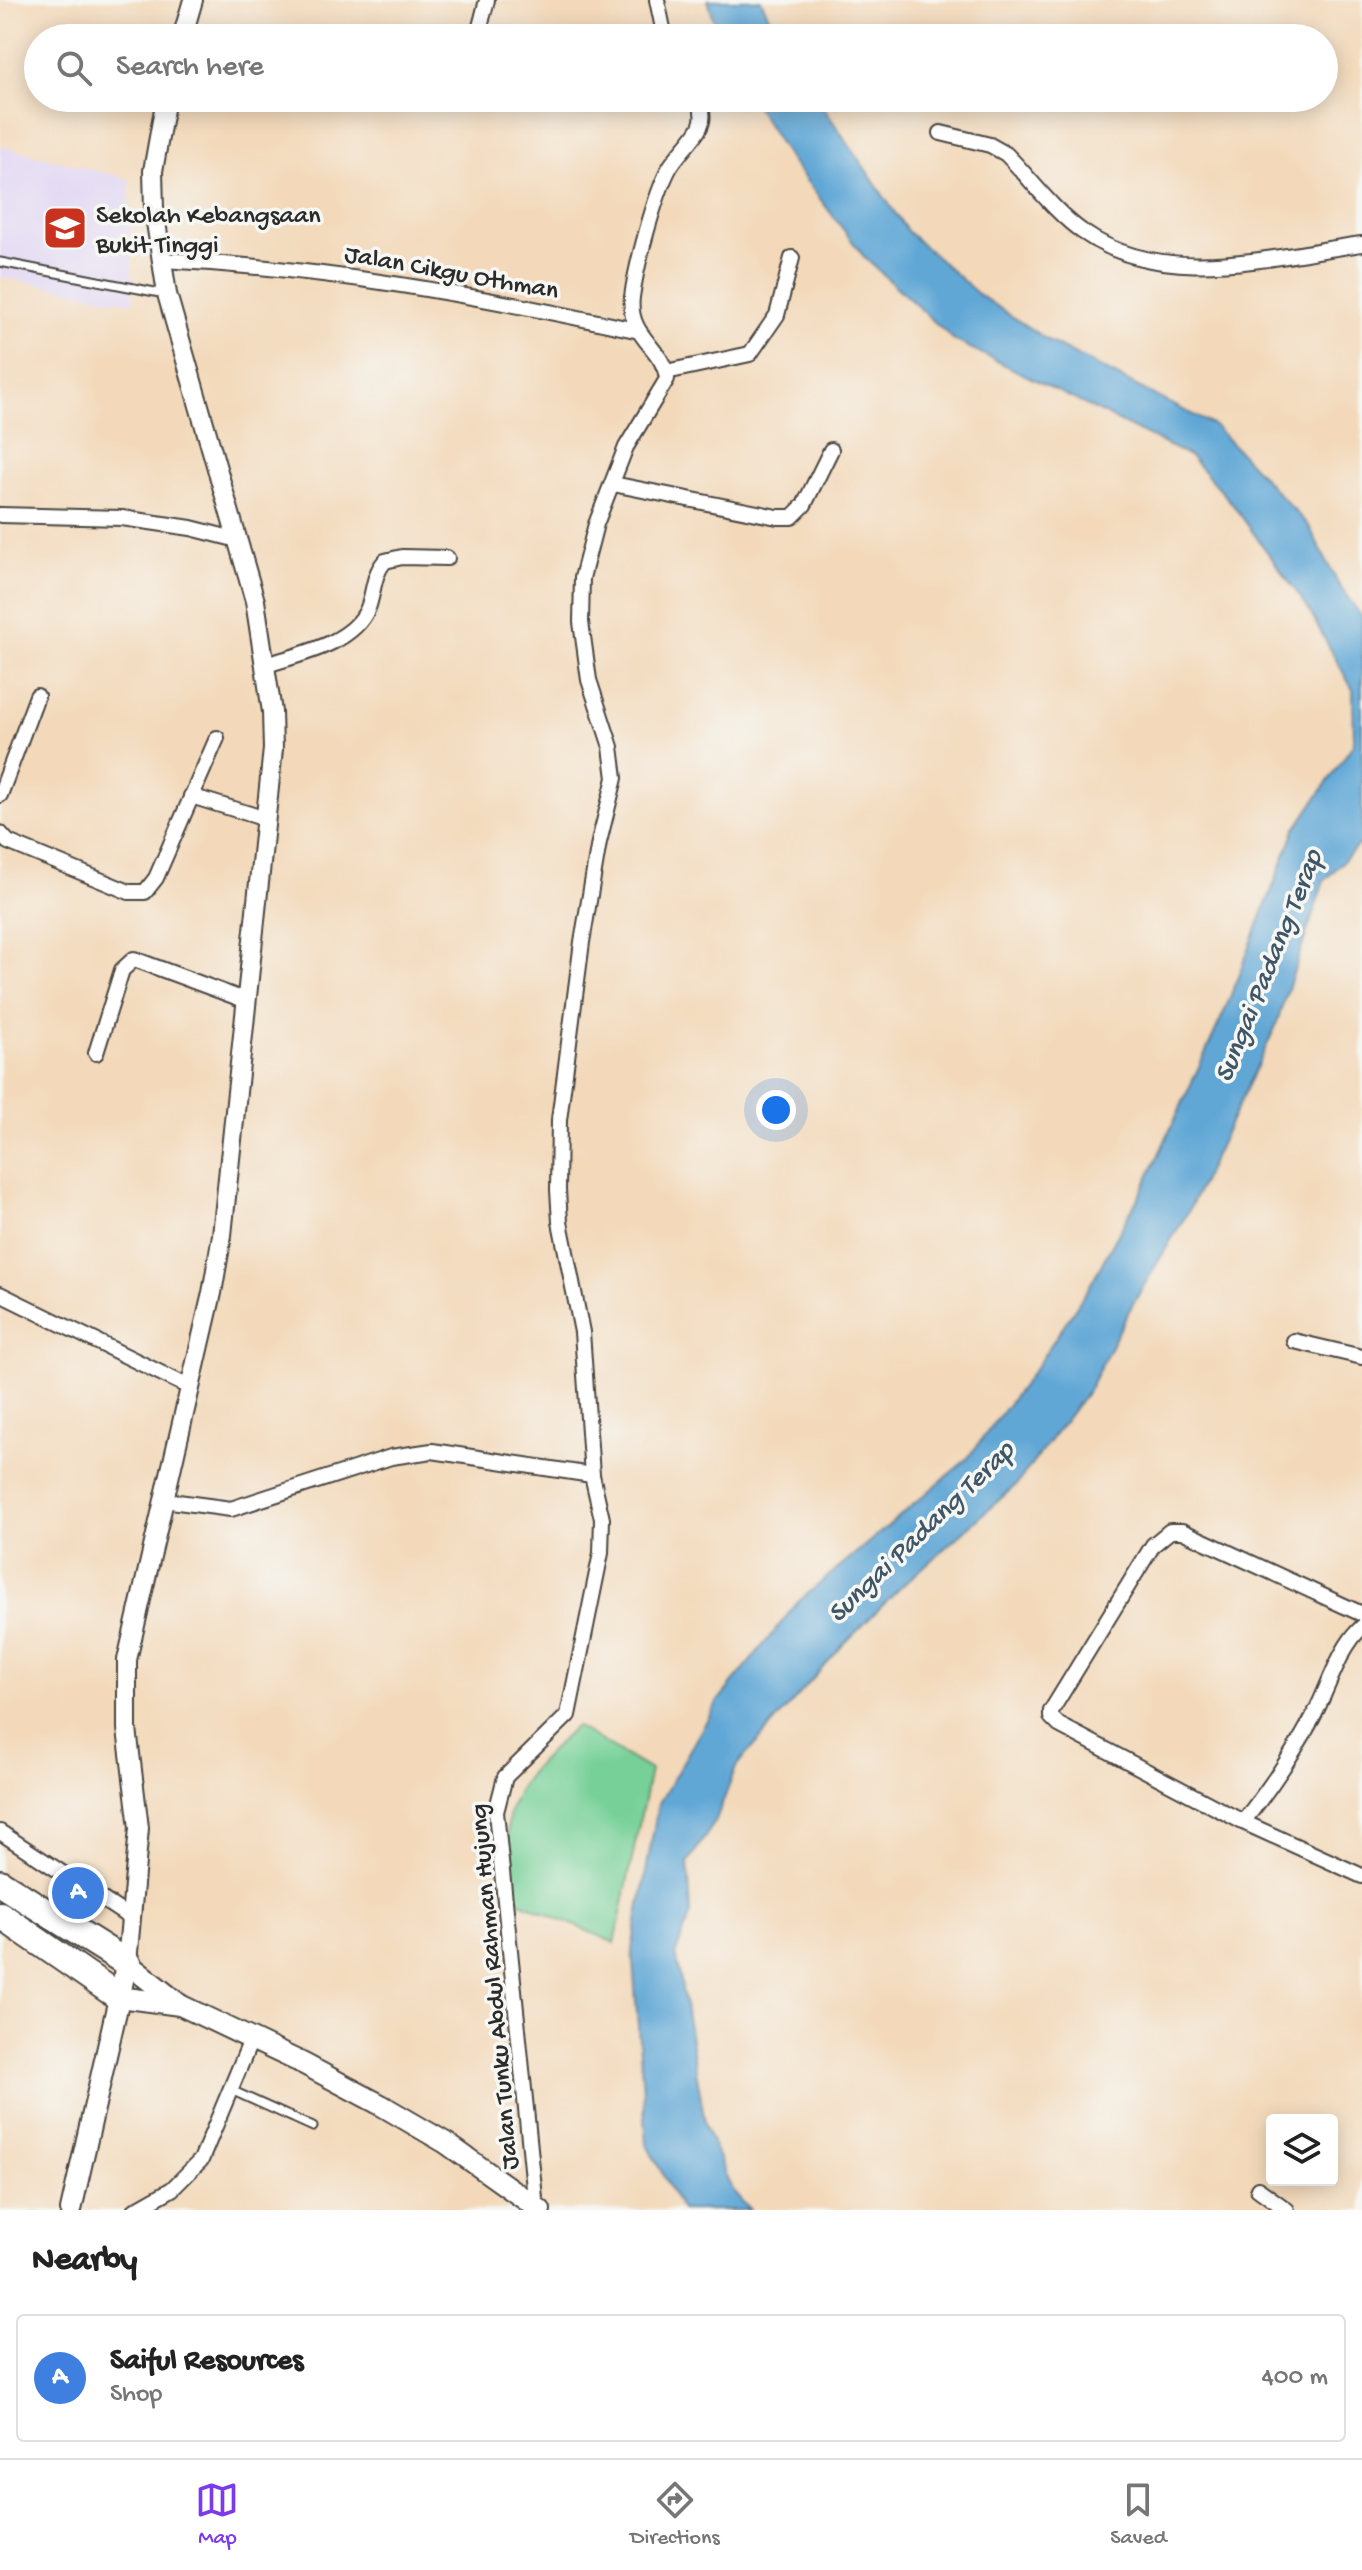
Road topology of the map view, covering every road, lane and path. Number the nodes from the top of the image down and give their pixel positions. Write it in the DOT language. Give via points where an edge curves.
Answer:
graph roads {
  1 [pos="193,0"];
  2 [pos="487,0"];
  3 [pos="657,0"];
  4 [pos="186,24"];
  5 [pos="481,24"];
  6 [pos="662,24"];
  7 [pos="164,112"];
  8 [pos="702,112"];
  9 [pos="941,133"];
  10 [pos="1362,244"];
  11 [pos="792,258"];
  12 [pos="162,260"];
  13 [pos="0,262"];
  14 [pos="167,294"];
  15 [pos="635,330"];
  16 [pos="666,372"];
  17 [pos="831,450"];
  18 [pos="613,484"];
  19 [pos="0,515"];
  20 [pos="238,540"];
  21 [pos="447,558"];
  22 [pos="266,665"];
  23 [pos="37,696"];
  24 [pos="217,738"];
  25 [pos="0,795"];
  26 [pos="191,796"];
  27 [pos="266,819"];
  28 [pos="0,833"];
  29 [pos="247,1001"];
  30 [pos="96,1053"];
  31 [pos="0,1294"];
  32 [pos="1294,1341"];
  33 [pos="1362,1357"];
  34 [pos="189,1387"];
  35 [pos="592,1475"];
  36 [pos="163,1500"];
  37 [pos="1360,1607"];
  38 [pos="1362,1627"];
  39 [pos="1243,1822"];
  40 [pos="0,1832"];
  41 [pos="1362,1876"];
  42 [pos="0,1883"];
  43 [pos="0,1915"];
  44 [pos="132,1919"];
  45 [pos="127,1963"];
  46 [pos="119,1997"];
  47 [pos="180,2005"];
  48 [pos="251,2040"];
  49 [pos="230,2090"];
  50 [pos="313,2127"];
  51 [pos="1258,2189"];
  52 [pos="538,2209"];
  53 [pos="71,2210"];
  54 [pos="135,2210"];
  55 [pos="1287,2210"];
  1 -- 4 [label="street"];
  2 -- 5 [label="street"];
  3 -- 6 [label="street"];
  7 -- 12 [label="street" via="153,171"];
  8 -- 15 [label="street" via="700,129 669,169 637,267 631,299"];
  9 -- 10 [label="street" via="1006,154 1080,230 1123,254 1179,265"];
  11 -- 16 [label="street" via="777,315 750,354"];
  12 -- 14 [label="street"];
  12 -- 15 [label="street, Jalan Cikgu Othman" via="370,278"];
  13 -- 14 [label="lane"];
  14 -- 20 [label="street"];
  15 -- 16 [label="street"];
  16 -- 18 [label="street, Jalan Tunku Abdul Rahman Hujung" via="665,385 626,447"];
  17 -- 18 [label="street" via="804,505 792,517"];
  18 -- 35 [label="street, Jalan Tunku Abdul Rahman Hujung" via="582,578 581,622 589,680 611,747 615,778 591,885 558,1144 560,1222 582,1332"];
  19 -- 20 [label="street" via="122,518"];
  20 -- 22 [label="street"];
  21 -- 22 [label="street" via="385,561 364,616 352,629"];
  22 -- 27 [label="street" via="273,733"];
  23 -- 25 [label="street"];
  24 -- 26 [label="street"];
  26 -- 27 [label="street"];
  26 -- 28 [label="street" via="152,887 138,894 8,842"];
  27 -- 29 [label="street"];
  29 -- 30 [label="street" via="134,959 122,970"];
  29 -- 34 [label="street" via="222,1235"];
  31 -- 34 [label="street"];
  32 -- 33 [label="street"];
  34 -- 36 [label="street"];
  35 -- 36 [label="street" via="432,1451 391,1457 231,1509"];
  35 -- 52 [label="street, Jalan Tunku Abdul Rahman Hujung" via="602,1519 601,1553 571,1706 561,1725 505,1777 497,1800"];
  36 -- 44 [label="street" via="125,1679 139,1828"];
  37 -- 39 [label="street" via="1195,1536 1170,1531 1153,1545 1051,1711 1059,1725"];
  38 -- 39 [label="street" via="1349,1642 1287,1763"];
  39 -- 41 [label="street"];
  40 -- 44 [label="street"];
  42 -- 45 [label="highway"];
  43 -- 46 [label="highway"];
  44 -- 45 [label="street"];
  45 -- 46 [label="main road"];
  45 -- 47 [label="main road"];
  46 -- 47 [label="main road"];
  46 -- 53 [label="main road"];
  47 -- 48 [label="main road"];
  48 -- 49 [label="street"];
  48 -- 52 [label="main road" via="404,2118"];
  49 -- 50 [label="lane"];
  49 -- 54 [label="street" via="201,2160 172,2189"];
  51 -- 55 [label="street"];
}
